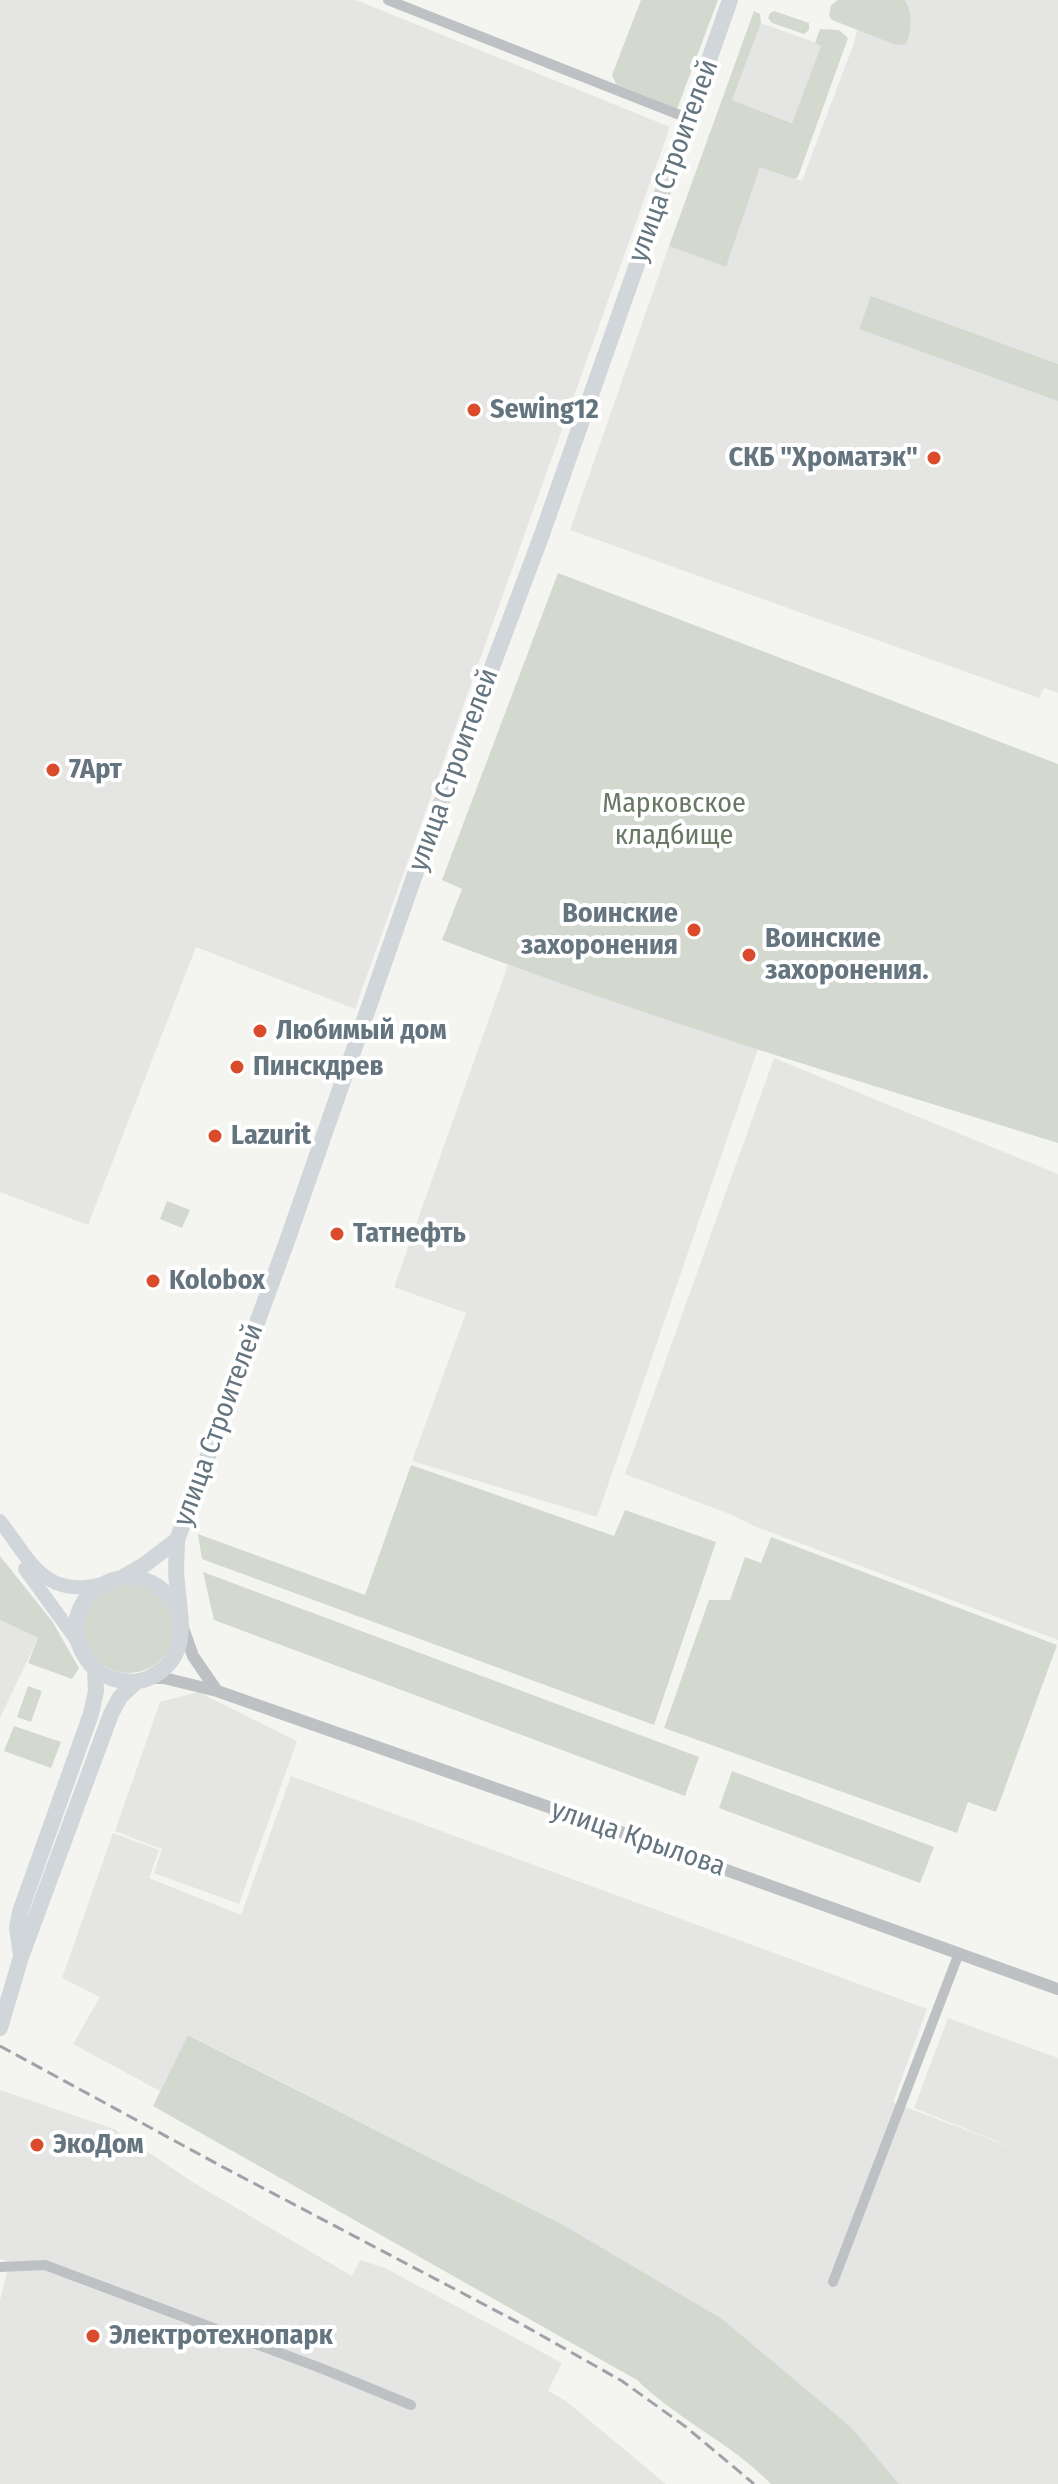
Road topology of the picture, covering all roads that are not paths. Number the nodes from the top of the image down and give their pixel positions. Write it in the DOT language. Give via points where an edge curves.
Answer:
graph roads {
  1 [pos="388,0"];
  2 [pos="730,0"];
  3 [pos="690,119"];
  4 [pos="0,1521"];
  5 [pos="0,1537"];
  6 [pos="177,1540"];
  7 [pos="123,1577"];
  8 [pos="102,1584"];
  9 [pos="180,1617"];
  10 [pos="78,1642"];
  11 [pos="95,1669"];
  12 [pos="143,1680"];
  13 [pos="217,1691"];
  14 [pos="959,1953"];
  15 [pos="21,1957"];
  16 [pos="1058,1989"];
  17 [pos="0,2028"];
  18 [pos="0,2267"];
  19 [pos="833,2282"];
  20 [pos="411,2405"];
  1 -- 3 [label="street"];
  2 -- 3 [label="main road, улица Строителей"];
  3 -- 6 [label="main road, улица Строителей"];
  4 -- 8 [label="main road" via="50,1582 77,1589"];
  5 -- 10 [label="main road"];
  6 -- 7 [label="main road, улица Строителей"];
  6 -- 9 [label="main road, улица Строителей"];
  7 -- 8 [label="main road, улица Строителей"];
  7 -- 9 [label="main road" via="163,1588"];
  8 -- 10 [label="main road" via="81,1608"];
  9 -- 12 [label="main road, улица Строителей" via="175,1656 165,1669"];
  9 -- 13 [label="street" via="193,1656"];
  10 -- 11 [label="main road"];
  11 -- 12 [label="main road" via="121,1681"];
  11 -- 15 [label="main road, улица Строителей" via="91,1714 20,1912"];
  12 -- 13 [label="street, улица Крылова" via="164,1678"];
  12 -- 15 [label="main road, улица Строителей" via="120,1697 111,1714"];
  13 -- 14 [label="street, улица Крылова"];
  14 -- 16 [label="street, улица Крылова"];
  14 -- 19 [label="street"];
  15 -- 17 [label="main road, улица Строителей"];
  18 -- 20 [label="street" via="45,2265"];
}
